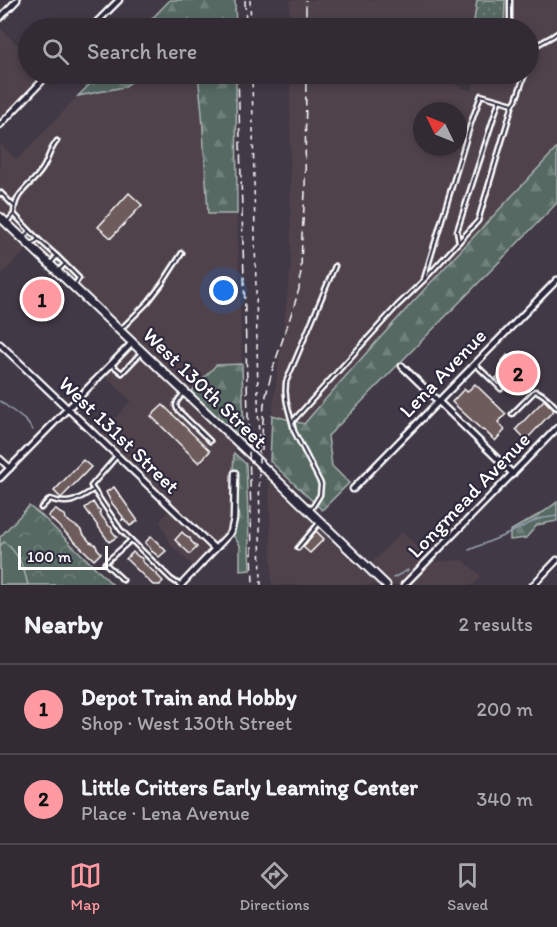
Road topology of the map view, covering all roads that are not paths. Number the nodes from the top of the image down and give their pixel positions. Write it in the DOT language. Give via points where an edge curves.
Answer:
graph roads {
  1 [pos="17,0"];
  2 [pos="118,0"];
  3 [pos="510,0"];
  4 [pos="0,18"];
  5 [pos="101,18"];
  6 [pos="510,18"];
  7 [pos="557,33"];
  8 [pos="539,44"];
  9 [pos="39,84"];
  10 [pos="522,84"];
  11 [pos="499,100"];
  12 [pos="513,104"];
  13 [pos="0,125"];
  14 [pos="57,141"];
  15 [pos="0,193"];
  16 [pos="14,206"];
  17 [pos="14,214"];
  18 [pos="0,217"];
  19 [pos="7,223"];
  20 [pos="30,231"];
  21 [pos="23,238"];
  22 [pos="38,239"];
  23 [pos="459,242"];
  24 [pos="31,246"];
  25 [pos="182,253"];
  26 [pos="57,256"];
  27 [pos="50,263"];
  28 [pos="65,264"];
  29 [pos="335,266"];
  30 [pos="58,271"];
  31 [pos="424,280"];
  32 [pos="556,283"];
  33 [pos="74,286"];
  34 [pos="120,330"];
  35 [pos="133,342"];
  36 [pos="0,344"];
  37 [pos="143,351"];
  38 [pos="111,364"];
  39 [pos="475,364"];
  40 [pos="402,366"];
  41 [pos="501,389"];
  42 [pos="185,392"];
  43 [pos="438,402"];
  44 [pos="557,408"];
  45 [pos="68,409"];
  46 [pos="512,414"];
  47 [pos="292,422"];
  48 [pos="557,428"];
  49 [pos="210,441"];
  50 [pos="117,455"];
  51 [pos="0,459"];
  52 [pos="10,468"];
  53 [pos="235,473"];
  54 [pos="513,474"];
  55 [pos="0,478"];
  56 [pos="353,489"];
  57 [pos="93,490"];
  58 [pos="40,508"];
  59 [pos="310,511"];
  60 [pos="320,521"];
  61 [pos="131,540"];
  62 [pos="298,548"];
  63 [pos="215,549"];
  64 [pos="557,560"];
  65 [pos="123,579"];
  66 [pos="180,585"];
  67 [pos="386,585"];
  68 [pos="404,585"];
  69 [pos="533,585"];
  1 -- 4 [label="street"];
  2 -- 5 [label="street"];
  3 -- 6 [label="lane"];
  7 -- 8 [label="lane"];
  9 -- 13 [label="street"];
  10 -- 12 [label="lane"];
  11 -- 12 [label="lane"];
  11 -- 23 [label="lane" via="457,231"];
  11 -- 31 [label="lane" via="481,95"];
  12 -- 23 [label="lane" via="478,221"];
  14 -- 16 [label="lane" via="42,170"];
  15 -- 16 [label="lane"];
  16 -- 17 [label="lane"];
  17 -- 19 [label="lane"];
  17 -- 20 [label="lane"];
  18 -- 19 [label="main road, West 130th Street"];
  19 -- 21 [label="main road, West 130th Street"];
  20 -- 21 [label="lane"];
  20 -- 22 [label="lane"];
  21 -- 24 [label="main road, West 130th Street"];
  22 -- 24 [label="lane"];
  22 -- 26 [label="lane"];
  23 -- 31 [label="lane"];
  24 -- 27 [label="main road, West 130th Street"];
  25 -- 34 [label="lane" via="148,302"];
  26 -- 27 [label="lane"];
  26 -- 28 [label="lane"];
  27 -- 30 [label="main road, West 130th Street"];
  28 -- 30 [label="lane"];
  28 -- 33 [label="lane" via="79,278"];
  29 -- 47 [label="lane" via="286,382"];
  30 -- 33 [label="main road, West 130th Street"];
  31 -- 47 [label="lane"];
  32 -- 39 [label="street, Lena Avenue"];
  33 -- 34 [label="main road, West 130th Street"];
  34 -- 35 [label="main road, West 130th Street"];
  35 -- 37 [label="main road, West 130th Street"];
  35 -- 38 [label="street"];
  36 -- 45 [label="street, West 131st Street"];
  37 -- 38 [label="lane" via="122,374"];
  37 -- 42 [label="main road, West 130th Street"];
  38 -- 45 [label="street"];
  39 -- 41 [label="lane"];
  39 -- 43 [label="street, Lena Avenue"];
  40 -- 43 [label="street"];
  42 -- 49 [label="lane" via="177,409"];
  42 -- 59 [label="main road, West 130th Street"];
  43 -- 54 [label="street"];
  43 -- 56 [label="street, Lena Avenue"];
  44 -- 46 [label="lane" via="535,391"];
  45 -- 50 [label="street, West 131st Street"];
  45 -- 52 [label="street"];
  47 -- 59 [label="lane" via="321,484 320,495"];
  48 -- 54 [label="street, Longmead Avenue"];
  50 -- 57 [label="lane" via="91,486"];
  50 -- 63 [label="street, West 131st Street"];
  51 -- 52 [label="street"];
  52 -- 55 [label="street"];
  53 -- 63 [label="street" via="231,532"];
  54 -- 68 [label="street, Longmead Avenue"];
  57 -- 58 [label="lane" via="67,503 51,499"];
  57 -- 61 [label="lane"];
  59 -- 60 [label="main road, West 130th Street"];
  60 -- 62 [label="lane"];
  60 -- 67 [label="main road, West 130th Street"];
  61 -- 65 [label="lane" via="105,563"];
  61 -- 66 [label="lane"];
  63 -- 66 [label="street"];
  64 -- 69 [label="street"];
}
